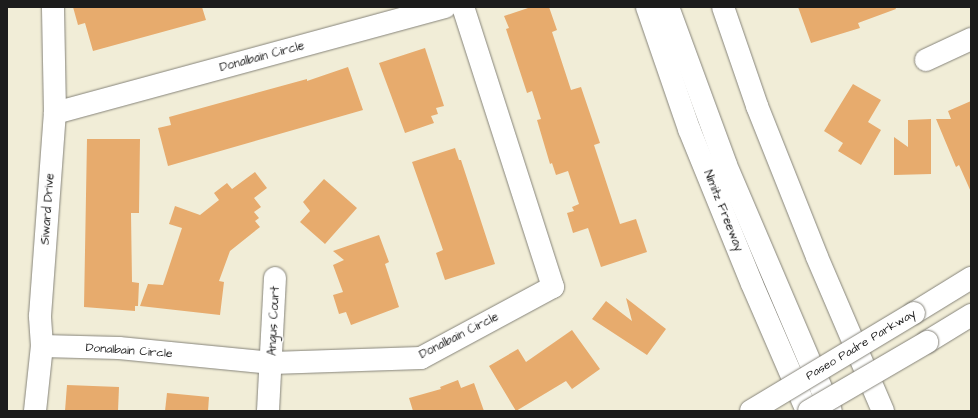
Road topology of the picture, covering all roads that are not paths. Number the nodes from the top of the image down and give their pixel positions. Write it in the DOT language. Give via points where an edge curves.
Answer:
graph roads {
  1 [pos="53,7"];
  2 [pos="445,7"];
  3 [pos="463,7"];
  4 [pos="647,7"];
  5 [pos="668,7"];
  6 [pos="723,7"];
  7 [pos="971,39"];
  8 [pos="926,60"];
  9 [pos="55,113"];
  10 [pos="276,278"];
  11 [pos="971,278"];
  12 [pos="971,315"];
  13 [pos="42,346"];
  14 [pos="272,363"];
  15 [pos="35,411"];
  16 [pos="268,411"];
  17 [pos="751,411"];
  18 [pos="808,411"];
  19 [pos="831,411"];
  20 [pos="883,411"];
  1 -- 9 [label="main road, Siward Drive"];
  2 -- 9 [label="main road, Donalbain Circle"];
  3 -- 14 [label="main road, Donalbain Circle" via="552,287 421,358"];
  4 -- 18 [label="main road, Nimitz Freeway" via="690,129 752,284"];
  5 -- 19 [label="main road" via="726,165"];
  6 -- 20 [label="main road" via="765,128"];
  7 -- 8 [label="main road"];
  9 -- 13 [label="main road, Siward Drive" via="40,316"];
  10 -- 14 [label="main road, Angus Court"];
  11 -- 17 [label="main road, Paseo Padre Parkway, bridge"];
  12 -- 18 [label="main road, bridge"];
  13 -- 14 [label="main road, Donalbain Circle" via="119,348"];
  13 -- 15 [label="main road, Siward Drive"];
  14 -- 16 [label="main road, Angus Court"];
}
